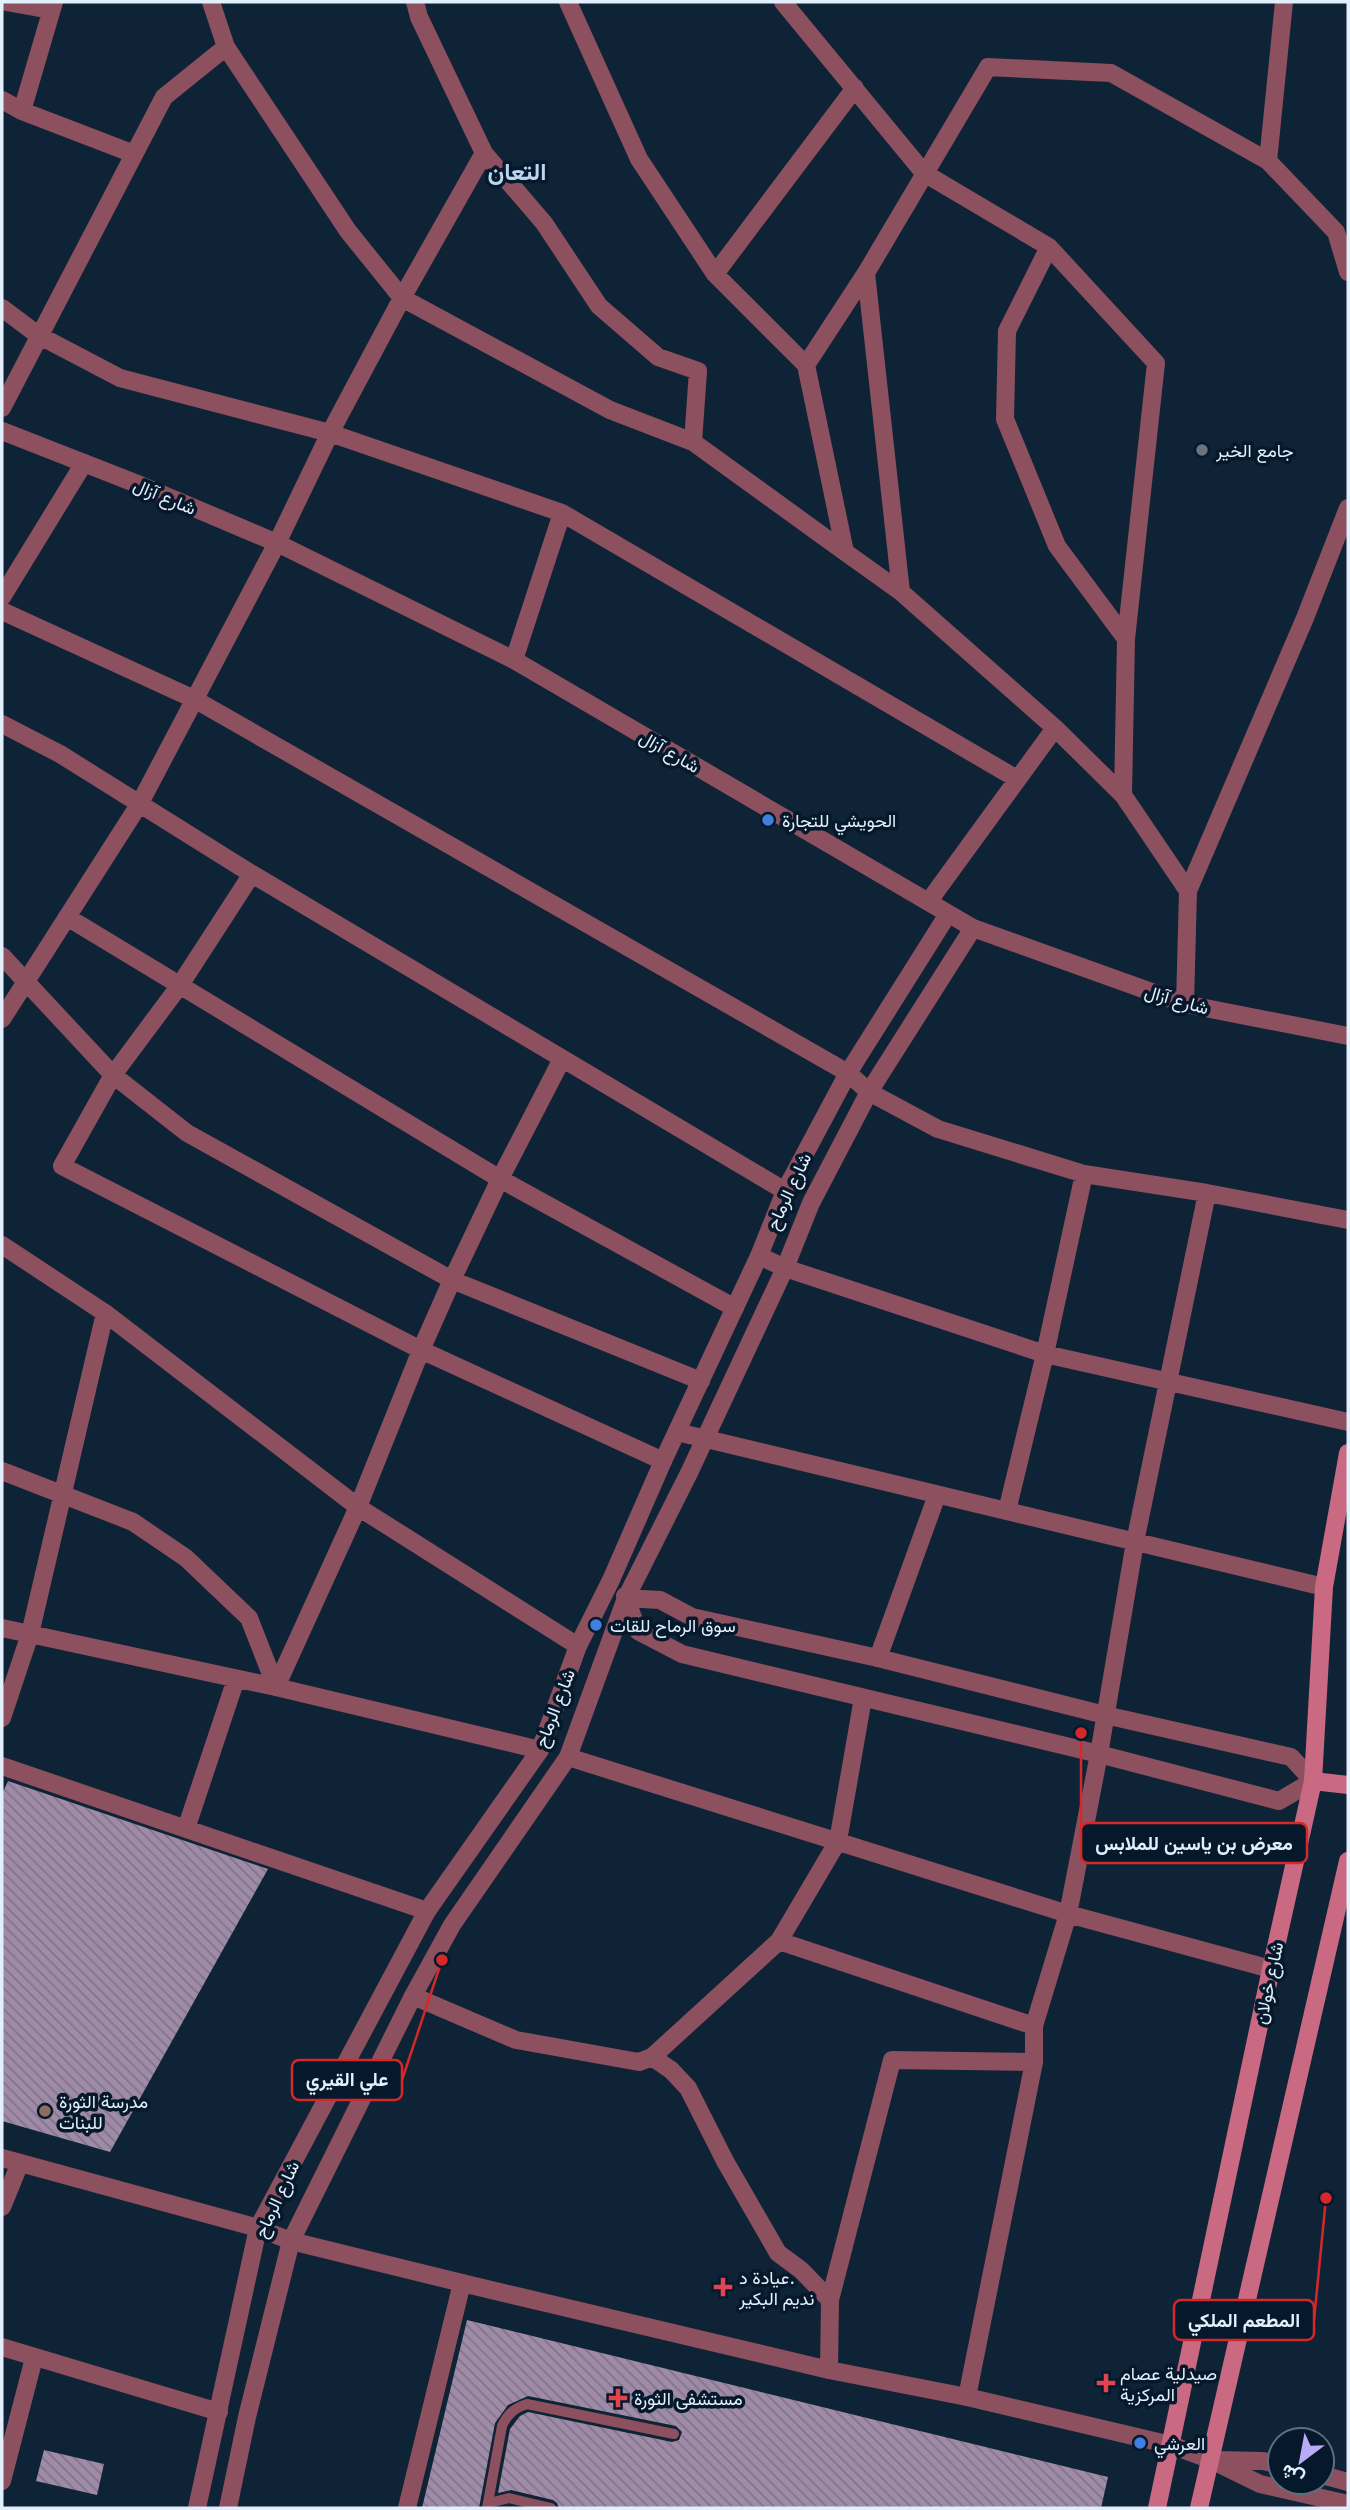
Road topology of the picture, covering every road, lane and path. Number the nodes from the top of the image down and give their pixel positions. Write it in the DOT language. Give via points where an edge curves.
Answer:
graph roads {
  1 [pos="5,2"];
  2 [pos="211,2"];
  3 [pos="415,2"];
  4 [pos="568,2"];
  5 [pos="782,2"];
  6 [pos="1284,2"];
  7 [pos="53,6"];
  8 [pos="226,47"];
  9 [pos="855,89"];
  10 [pos="2,100"];
  11 [pos="22,110"];
  12 [pos="484,153"];
  13 [pos="134,154"];
  14 [pos="1268,161"];
  15 [pos="925,173"];
  16 [pos="1049,247"];
  17 [pos="1348,272"];
  18 [pos="866,273"];
  19 [pos="715,274"];
  20 [pos="402,298"];
  21 [pos="2,309"];
  22 [pos="38,335"];
  23 [pos="806,365"];
  24 [pos="2,408"];
  25 [pos="2,432"];
  26 [pos="330,433"];
  27 [pos="693,442"];
  28 [pos="84,463"];
  29 [pos="1348,508"];
  30 [pos="562,513"];
  31 [pos="277,543"];
  32 [pos="845,552"];
  33 [pos="901,592"];
  34 [pos="2,597"];
  35 [pos="2,611"];
  36 [pos="1126,639"];
  37 [pos="514,660"];
  38 [pos="194,699"];
  39 [pos="2,724"];
  40 [pos="1055,728"];
  41 [pos="1017,779"];
  42 [pos="1123,795"];
  43 [pos="140,803"];
  44 [pos="252,874"];
  45 [pos="1188,891"];
  46 [pos="929,901"];
  47 [pos="948,914"];
  48 [pos="67,916"];
  49 [pos="973,928"];
  50 [pos="2,956"];
  51 [pos="27,980"];
  52 [pos="180,985"];
  53 [pos="1185,1004"];
  54 [pos="2,1019"];
  55 [pos="1348,1036"];
  56 [pos="562,1059"];
  57 [pos="848,1073"];
  58 [pos="113,1075"];
  59 [pos="869,1092"];
  60 [pos="1084,1174"];
  61 [pos="500,1179"];
  62 [pos="785,1191"];
  63 [pos="1207,1193"];
  64 [pos="1348,1220"];
  65 [pos="2,1245"];
  66 [pos="759,1256"];
  67 [pos="785,1268"];
  68 [pos="452,1280"];
  69 [pos="735,1308"];
  70 [pos="105,1313"];
  71 [pos="421,1350"];
  72 [pos="1045,1354"];
  73 [pos="701,1381"];
  74 [pos="1168,1383"];
  75 [pos="1348,1422"];
  76 [pos="677,1432"];
  77 [pos="705,1439"];
  78 [pos="1348,1453"];
  79 [pos="663,1461"];
  80 [pos="2,1471"];
  81 [pos="62,1494"];
  82 [pos="937,1495"];
  83 [pos="358,1507"];
  84 [pos="1007,1511"];
  85 [pos="1135,1542"];
  86 [pos="611,1580"];
  87 [pos="1324,1587"];
  88 [pos="626,1598"];
  89 [pos="2,1628"];
  90 [pos="30,1634"];
  91 [pos="578,1646"];
  92 [pos="878,1658"];
  93 [pos="236,1679"];
  94 [pos="276,1687"];
  95 [pos="863,1698"];
  96 [pos="1105,1715"];
  97 [pos="2,1718"];
  98 [pos="540,1750"];
  99 [pos="1099,1755"];
  100 [pos="568,1757"];
  101 [pos="2,1766"];
  102 [pos="1313,1781"];
  103 [pos="1348,1785"];
  104 [pos="186,1829"];
  105 [pos="838,1841"];
  106 [pos="1348,1860"];
  107 [pos="427,1911"];
  108 [pos="1068,1914"];
  109 [pos="779,1941"];
  110 [pos="1271,1969"];
  111 [pos="413,1996"];
  112 [pos="1034,2026"];
  113 [pos="652,2057"];
  114 [pos="1034,2062"];
  115 [pos="2,2158"];
  116 [pos="20,2163"];
  117 [pos="2,2207"];
  118 [pos="258,2228"];
  119 [pos="291,2241"];
  120 [pos="462,2283"];
  121 [pos="830,2300"];
  122 [pos="2,2347"];
  123 [pos="34,2358"];
  124 [pos="829,2370"];
  125 [pos="967,2397"];
  126 [pos="219,2412"];
  127 [pos="674,2434"];
  128 [pos="1171,2445"];
  129 [pos="1209,2459"];
  130 [pos="1266,2462"];
  131 [pos="2,2481"];
  132 [pos="1348,2504"];
  133 [pos="488,2505"];
  134 [pos="197,2508"];
  135 [pos="228,2508"];
  136 [pos="407,2508"];
  137 [pos="551,2508"];
  138 [pos="1157,2508"];
  139 [pos="1199,2508"];
  1 -- 7 [label="street"];
  2 -- 8 [label="street"];
  3 -- 12 [label="street"];
  4 -- 19 [label="street" via="639,159"];
  5 -- 9 [label="street"];
  6 -- 14 [label="street"];
  7 -- 11 [label="street"];
  8 -- 13 [label="street" via="164,97"];
  8 -- 20 [label="street" via="348,231"];
  9 -- 15 [label="street"];
  9 -- 19 [label="street"];
  10 -- 11 [label="street"];
  11 -- 13 [label="street"];
  12 -- 20 [label="street"];
  12 -- 27 [label="street" via="544,223 599,306 658,357 698,371"];
  13 -- 22 [label="street"];
  14 -- 15 [label="street" via="1111,73 988,67"];
  14 -- 17 [label="street" via="1336,232"];
  15 -- 16 [label="street"];
  15 -- 18 [label="street"];
  16 -- 36 [label="street" via="1007,331 1005,419 1057,546"];
  16 -- 36 [label="street" via="1156,363"];
  18 -- 23 [label="street"];
  18 -- 33 [label="street"];
  19 -- 23 [label="street"];
  20 -- 26 [label="street"];
  20 -- 27 [label="street" via="610,410"];
  21 -- 22 [label="street"];
  22 -- 24 [label="street"];
  22 -- 26 [label="street" via="120,378"];
  23 -- 32 [label="street"];
  25 -- 28 [label="street, شارع آزال"];
  26 -- 30 [label="street"];
  26 -- 31 [label="street"];
  27 -- 32 [label="street"];
  28 -- 31 [label="street, شارع آزال"];
  28 -- 34 [label="street"];
  29 -- 45 [label="street"];
  30 -- 37 [label="street"];
  30 -- 41 [label="street"];
  31 -- 37 [label="street, شارع آزال"];
  31 -- 38 [label="street"];
  32 -- 33 [label="street"];
  33 -- 40 [label="street"];
  35 -- 38 [label="street"];
  36 -- 42 [label="street"];
  37 -- 46 [label="street, شارع آزال"];
  38 -- 43 [label="street"];
  38 -- 57 [label="street"];
  39 -- 43 [label="street"];
  40 -- 41 [label="street"];
  40 -- 42 [label="street"];
  41 -- 46 [label="street"];
  42 -- 45 [label="street"];
  43 -- 44 [label="street"];
  43 -- 48 [label="street"];
  44 -- 52 [label="street"];
  44 -- 56 [label="street"];
  45 -- 53 [label="street"];
  46 -- 47 [label="street, شارع آزال"];
  47 -- 49 [label="street, شارع آزال"];
  47 -- 57 [label="street, شارع الرماح"];
  48 -- 51 [label="street"];
  48 -- 52 [label="street"];
  49 -- 53 [label="street, شارع آزال"];
  49 -- 59 [label="street, شارع الرماح"];
  50 -- 51 [label="street"];
  51 -- 54 [label="street"];
  51 -- 58 [label="street"];
  52 -- 58 [label="street"];
  52 -- 61 [label="street"];
  53 -- 55 [label="street, شارع آزال"];
  56 -- 61 [label="street"];
  56 -- 62 [label="street"];
  57 -- 59 [label="street"];
  57 -- 62 [label="street, شارع الرماح"];
  58 -- 68 [label="street" via="187,1133"];
  58 -- 71 [label="street" via="62,1166"];
  59 -- 60 [label="street" via="938,1129"];
  59 -- 67 [label="street, شارع الرماح" via="811,1203"];
  60 -- 63 [label="street"];
  60 -- 72 [label="street"];
  61 -- 68 [label="street"];
  61 -- 69 [label="street"];
  62 -- 66 [label="street, شارع الرماح"];
  63 -- 64 [label="street"];
  63 -- 74 [label="street"];
  65 -- 70 [label="street"];
  66 -- 67 [label="street"];
  66 -- 69 [label="street, شارع الرماح"];
  67 -- 72 [label="street"];
  67 -- 77 [label="street, شارع الرماح"];
  68 -- 71 [label="street"];
  68 -- 73 [label="street"];
  69 -- 73 [label="street, شارع الرماح"];
  70 -- 81 [label="street"];
  70 -- 83 [label="street"];
  71 -- 79 [label="street"];
  71 -- 83 [label="street"];
  72 -- 74 [label="street"];
  72 -- 84 [label="street"];
  73 -- 76 [label="street, شارع الرماح"];
  74 -- 75 [label="street"];
  74 -- 85 [label="street"];
  76 -- 77 [label="street"];
  76 -- 79 [label="street, شارع الرماح"];
  77 -- 82 [label="street"];
  77 -- 88 [label="street, شارع الرماح"];
  78 -- 87 [label="main road, شارع خولان"];
  79 -- 86 [label="street, شارع الرماح"];
  80 -- 81 [label="street"];
  81 -- 90 [label="street"];
  81 -- 94 [label="street" via="132,1522 186,1558 249,1618"];
  82 -- 84 [label="street"];
  82 -- 92 [label="street"];
  83 -- 91 [label="street"];
  83 -- 94 [label="street"];
  84 -- 85 [label="street"];
  85 -- 87 [label="street"];
  85 -- 96 [label="street"];
  86 -- 88 [label="street"];
  86 -- 91 [label="street, شارع الرماح"];
  87 -- 102 [label="main road, شارع خولان"];
  88 -- 92 [label="street" via="660,1600 692,1617"];
  88 -- 95 [label="street" via="638,1631 682,1654"];
  88 -- 100 [label="street, شارع الرماح"];
  89 -- 90 [label="street"];
  90 -- 93 [label="street"];
  90 -- 97 [label="street"];
  91 -- 98 [label="street, شارع الرماح"];
  92 -- 96 [label="street"];
  93 -- 94 [label="street"];
  93 -- 104 [label="street"];
  94 -- 98 [label="street"];
  95 -- 99 [label="street"];
  95 -- 105 [label="street"];
  96 -- 99 [label="street"];
  96 -- 102 [label="street" via="1291,1757"];
  98 -- 100 [label="street"];
  98 -- 107 [label="street, شارع الرماح"];
  99 -- 102 [label="street" via="1279,1801"];
  99 -- 108 [label="street"];
  100 -- 105 [label="street"];
  100 -- 111 [label="street, شارع الرماح" via="452,1925"];
  101 -- 104 [label="street"];
  102 -- 103 [label="main road"];
  102 -- 110 [label="main road, شارع خولان"];
  104 -- 107 [label="street"];
  105 -- 108 [label="street"];
  105 -- 109 [label="street"];
  106 -- 129 [label="main road"];
  107 -- 118 [label="street, شارع الرماح"];
  108 -- 110 [label="street"];
  108 -- 112 [label="street"];
  109 -- 112 [label="street"];
  109 -- 113 [label="street"];
  110 -- 128 [label="main road, شارع خولان"];
  111 -- 113 [label="street" via="516,2040 639,2062"];
  111 -- 119 [label="street, شارع الرماح"];
  112 -- 114 [label="street"];
  113 -- 121 [label="street" via="688,2088 778,2253"];
  114 -- 121 [label="street" via="892,2060"];
  114 -- 125 [label="street"];
  115 -- 116 [label="street"];
  116 -- 117 [label="street"];
  116 -- 118 [label="street"];
  118 -- 119 [label="street"];
  118 -- 126 [label="street, شارع الرماح"];
  119 -- 120 [label="street"];
  119 -- 135 [label="street, شارع الرماح"];
  120 -- 124 [label="street"];
  120 -- 136 [label="street"];
  121 -- 124 [label="street"];
  122 -- 123 [label="street"];
  123 -- 126 [label="street"];
  123 -- 131 [label="street"];
  124 -- 125 [label="street"];
  125 -- 128 [label="street"];
  126 -- 134 [label="street, شارع الرماح"];
  127 -- 133 [label="lane" via="527,2404 515,2408 502,2426"];
  128 -- 129 [label="street"];
  128 -- 138 [label="main road, شارع خولان"];
  129 -- 130 [label="street"];
  129 -- 132 [label="street" via="1260,2484"];
  129 -- 139 [label="main road"];
  133 -- 137 [label="lane" via="509,2498"];
}
